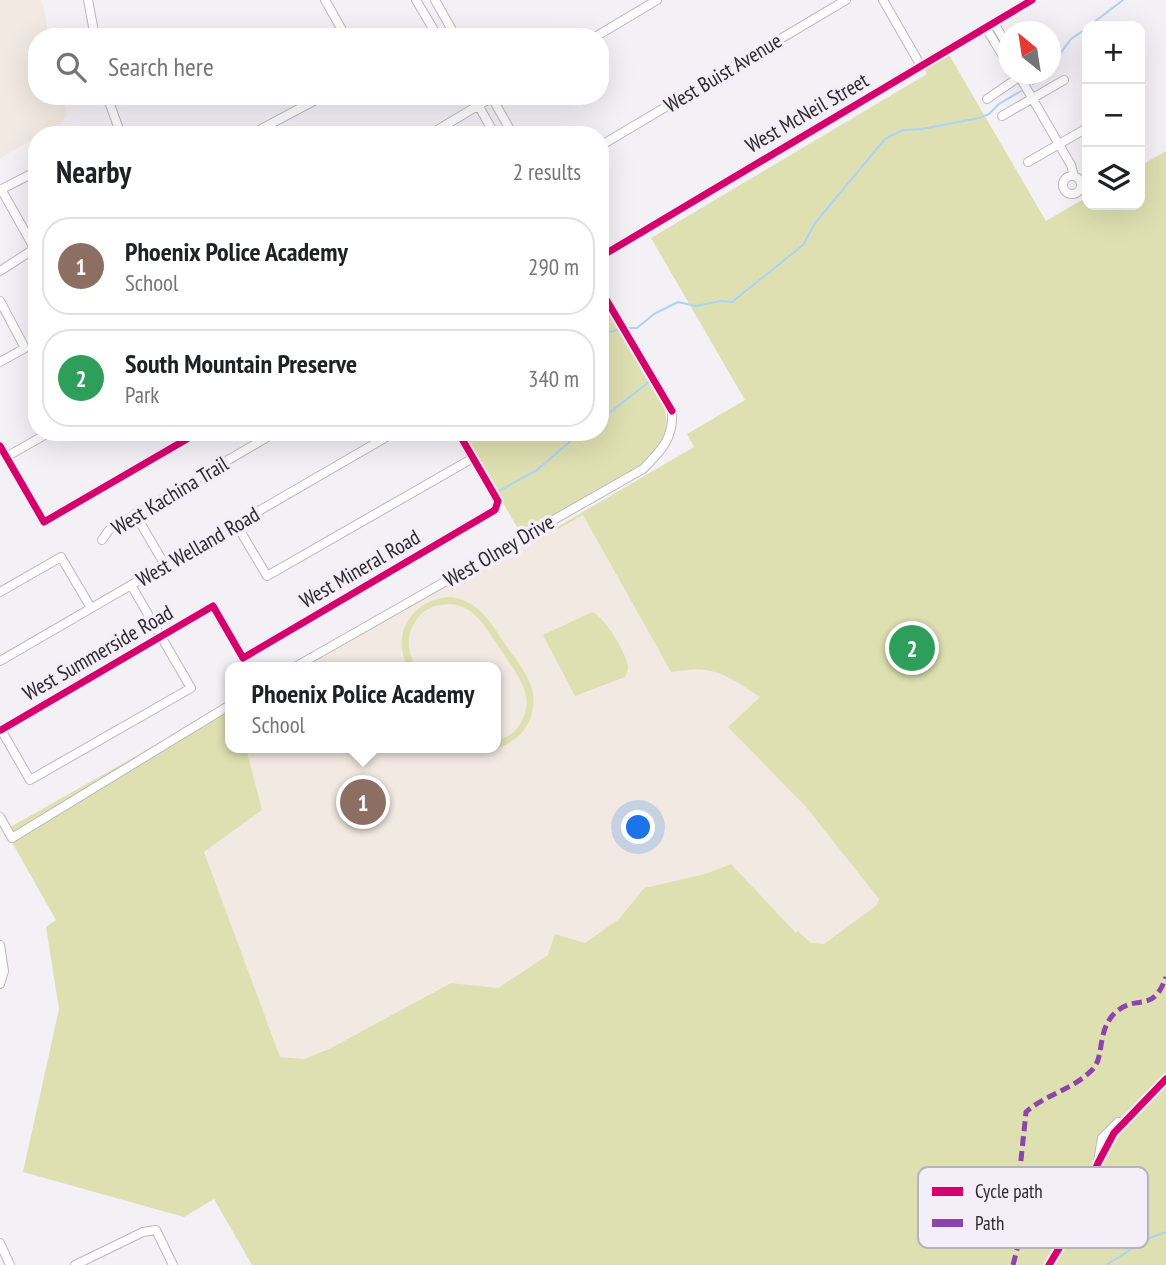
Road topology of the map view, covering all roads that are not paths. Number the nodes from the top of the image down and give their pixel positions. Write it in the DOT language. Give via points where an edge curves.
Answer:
graph roads {
  1 [pos="88,0"];
  2 [pos="325,0"];
  3 [pos="416,0"];
  4 [pos="435,0"];
  5 [pos="657,0"];
  6 [pos="846,0"];
  7 [pos="883,0"];
  8 [pos="1032,0"];
  9 [pos="990,25"];
  10 [pos="93,28"];
  11 [pos="341,28"];
  12 [pos="433,28"];
  13 [pos="451,28"];
  14 [pos="609,29"];
  15 [pos="998,35"];
  16 [pos="998,42"];
  17 [pos="921,66"];
  18 [pos="1064,80"];
  19 [pos="1008,84"];
  20 [pos="1025,84"];
  21 [pos="987,99"];
  22 [pos="1032,99"];
  23 [pos="110,105"];
  24 [pos="306,105"];
  25 [pos="496,105"];
  26 [pos="478,106"];
  27 [pos="1002,116"];
  28 [pos="118,126"];
  29 [pos="267,126"];
  30 [pos="444,126"];
  31 [pos="490,126"];
  32 [pos="508,126"];
  33 [pos="1082,131"];
  34 [pos="609,141"];
  35 [pos="1059,145"];
  36 [pos="1028,162"];
  37 [pos="28,176"];
  38 [pos="1074,176"];
  39 [pos="1082,184"];
  40 [pos="1082,188"];
  41 [pos="1,190"];
  42 [pos="28,237"];
  43 [pos="609,252"];
  44 [pos="28,255"];
  45 [pos="0,271"];
  46 [pos="0,301"];
  47 [pos="609,304"];
  48 [pos="0,362"];
  49 [pos="34,441"];
  50 [pos="184,441"];
  51 [pos="261,441"];
  52 [pos="379,441"];
  53 [pos="463,441"];
  54 [pos="0,446"];
  55 [pos="6,457"];
  56 [pos="473,458"];
  57 [pos="135,514"];
  58 [pos="236,524"];
  59 [pos="102,540"];
  60 [pos="165,565"];
  61 [pos="131,585"];
  62 [pos="0,592"];
  63 [pos="213,606"];
  64 [pos="91,608"];
  65 [pos="160,636"];
  66 [pos="0,661"];
  67 [pos="304,662"];
  68 [pos="225,708"];
  69 [pos="1,729"];
  70 [pos="0,817"];
  71 [pos="7,835"];
  72 [pos="0,945"];
  73 [pos="1,983"];
  74 [pos="1166,1079"];
  75 [pos="1096,1167"];
  76 [pos="0,1243"];
  77 [pos="1059,1248"];
  78 [pos="10,1265"];
  79 [pos="75,1265"];
  80 [pos="173,1265"];
  81 [pos="1049,1265"];
  1 -- 10 [label="street"];
  2 -- 11 [label="street"];
  3 -- 12 [label="street"];
  4 -- 13 [label="street"];
  5 -- 14 [label="street"];
  6 -- 34 [label="street, West Buist Avenue"];
  7 -- 17 [label="street"];
  8 -- 9 [label="street, West McNeil Street"];
  9 -- 15 [label="street"];
  9 -- 16 [label="street"];
  9 -- 17 [label="street, West McNeil Street"];
  17 -- 43 [label="street, West McNeil Street"];
  18 -- 22 [label="street"];
  19 -- 21 [label="street"];
  20 -- 22 [label="street"];
  22 -- 27 [label="street"];
  22 -- 35 [label="street"];
  23 -- 28 [label="street"];
  24 -- 29 [label="street"];
  25 -- 32 [label="street"];
  26 -- 30 [label="street"];
  26 -- 31 [label="street"];
  33 -- 35 [label="street"];
  35 -- 36 [label="street"];
  35 -- 38 [label="street"];
  37 -- 41 [label="street"];
  38 -- 39 [label="street"];
  38 -- 40 [label="street" via="1065,180 1065,190 1074,193"];
  41 -- 42 [label="street"];
  44 -- 45 [label="street"];
  46 -- 48 [label="street" via="25,348"];
  47 -- 67 [label="street, West Olney Drive" via="672,411 667,445 643,469"];
  49 -- 55 [label="street"];
  50 -- 55 [label="street" via="44,522"];
  51 -- 57 [label="street, West Kachina Trail"];
  52 -- 58 [label="street, West Welland Road"];
  53 -- 56 [label="street"];
  54 -- 55 [label="street"];
  56 -- 58 [label="street" via="267,576"];
  56 -- 63 [label="street, West Mineral Road" via="498,500 495,510 243,658"];
  57 -- 59 [label="street, West Kachina Trail" via="109,530"];
  57 -- 60 [label="street"];
  58 -- 60 [label="street, West Welland Road"];
  60 -- 61 [label="street, West Welland Road"];
  61 -- 64 [label="street, West Welland Road"];
  61 -- 65 [label="street"];
  62 -- 64 [label="street" via="61,557"];
  63 -- 65 [label="street, West Summerside Road"];
  64 -- 66 [label="street, West Welland Road"];
  65 -- 69 [label="street, West Summerside Road"];
  65 -- 69 [label="street" via="191,688 30,780"];
  68 -- 71 [label="street"];
  70 -- 71 [label="street"];
  72 -- 73 [label="street"];
  74 -- 75 [label="street" via="1114,1133"];
  76 -- 78 [label="street"];
  77 -- 81 [label="street"];
  79 -- 80 [label="street" via="156,1230"];
}
